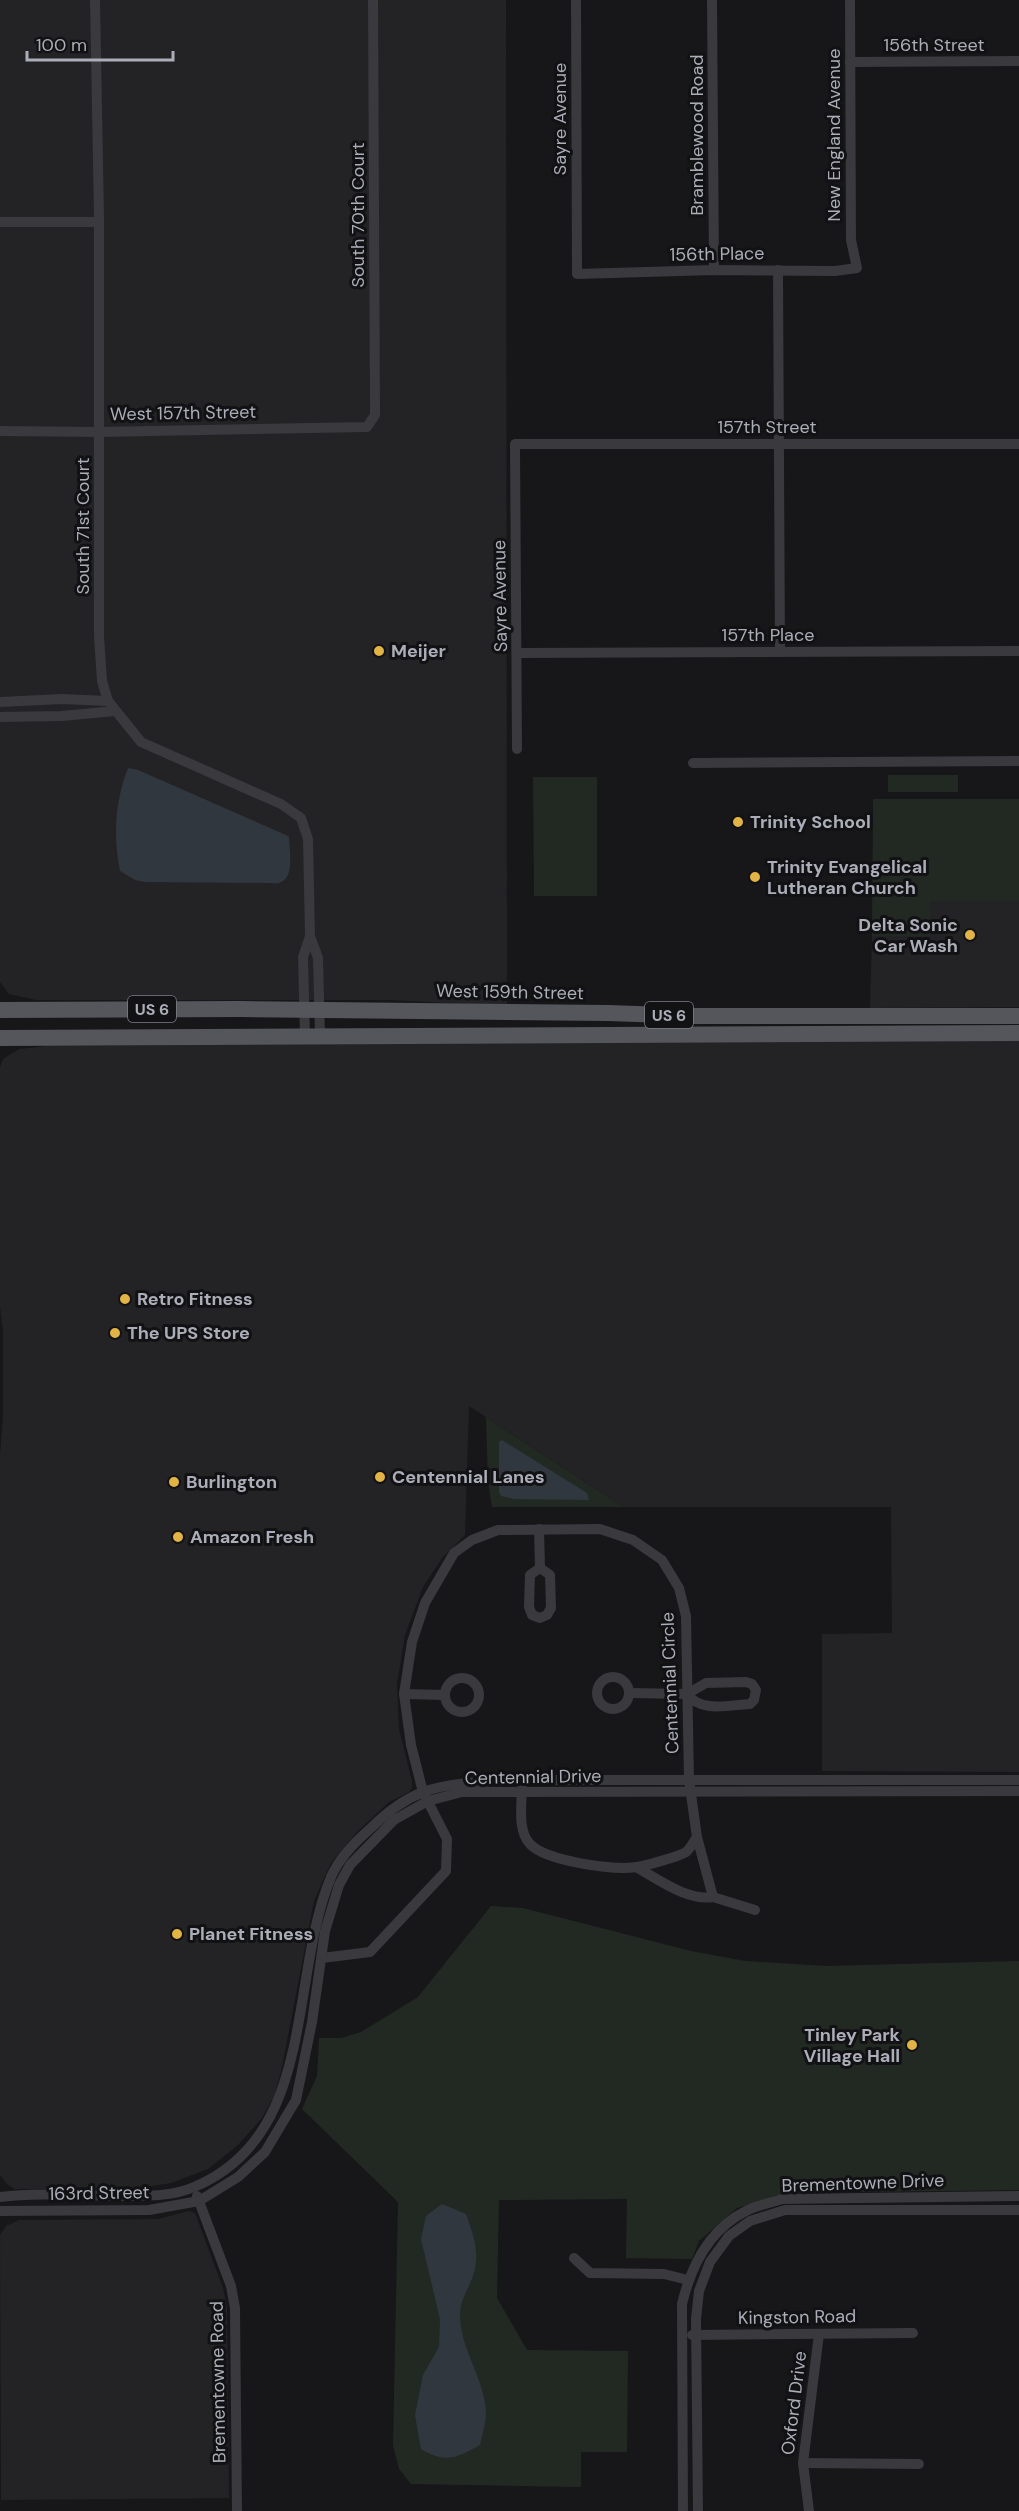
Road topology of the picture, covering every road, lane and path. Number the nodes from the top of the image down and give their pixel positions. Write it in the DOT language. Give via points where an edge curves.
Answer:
graph roads {
  1 [pos="95,0"];
  2 [pos="373,0"];
  3 [pos="576,0"];
  4 [pos="712,0"];
  5 [pos="850,0"];
  6 [pos="1019,61"];
  7 [pos="850,63"];
  8 [pos="0,222"];
  9 [pos="99,222"];
  10 [pos="857,268"];
  11 [pos="714,270"];
  12 [pos="778,270"];
  13 [pos="577,274"];
  14 [pos="367,427"];
  15 [pos="0,431"];
  16 [pos="99,432"];
  17 [pos="514,444"];
  18 [pos="779,444"];
  19 [pos="1019,444"];
  20 [pos="1019,651"];
  21 [pos="780,652"];
  22 [pos="517,653"];
  23 [pos="108,701"];
  24 [pos="0,702"];
  25 [pos="115,711"];
  26 [pos="0,717"];
  27 [pos="517,748"];
  28 [pos="1019,761"];
  29 [pos="693,763"];
  30 [pos="312,1009"];
  31 [pos="0,1010"];
  32 [pos="1019,1016"];
  33 [pos="1019,1033"];
  34 [pos="312,1036"];
  35 [pos="0,1038"];
  36 [pos="539,1529"];
  37 [pos="540,1568"];
  38 [pos="629,1693"];
  39 [pos="687,1694"];
  40 [pos="404,1695"];
  41 [pos="445,1695"];
  42 [pos="1019,1779"];
  43 [pos="689,1780"];
  44 [pos="522,1786"];
  45 [pos="1019,1791"];
  46 [pos="691,1792"];
  47 [pos="425,1797"];
  48 [pos="697,1837"];
  49 [pos="636,1867"];
  50 [pos="713,1897"];
  51 [pos="755,1910"];
  52 [pos="322,1958"];
  53 [pos="194,2187"];
  54 [pos="1019,2196"];
  55 [pos="0,2197"];
  56 [pos="814,2197"];
  57 [pos="199,2201"];
  58 [pos="814,2209"];
  59 [pos="1019,2210"];
  60 [pos="0,2211"];
  61 [pos="574,2258"];
  62 [pos="688,2280"];
  63 [pos="913,2333"];
  64 [pos="819,2334"];
  65 [pos="681,2335"];
  66 [pos="696,2335"];
  67 [pos="803,2463"];
  68 [pos="919,2464"];
  69 [pos="237,2511"];
  70 [pos="683,2511"];
  71 [pos="698,2511"];
  72 [pos="809,2511"];
  1 -- 9 [label="street, South 71st Court"];
  2 -- 14 [label="street, South 70th Court" via="375,415"];
  3 -- 13 [label="street, Sayre Avenue"];
  4 -- 11 [label="street, Bramblewood Road"];
  5 -- 7 [label="street, New England Avenue"];
  6 -- 7 [label="street, 156th Street"];
  7 -- 10 [label="street, New England Avenue" via="851,240"];
  8 -- 9 [label="street"];
  9 -- 16 [label="street, South 71st Court"];
  10 -- 12 [label="street, 156th Place"];
  11 -- 12 [label="street, 156th Place"];
  11 -- 13 [label="street, 156th Place"];
  12 -- 18 [label="street"];
  14 -- 16 [label="street, West 157th Street"];
  15 -- 16 [label="street, West 157th Street"];
  16 -- 23 [label="street, South 71st Court" via="99,636 102,681"];
  17 -- 18 [label="street, 157th Street"];
  17 -- 22 [label="street, Sayre Avenue"];
  18 -- 19 [label="street, 157th Street"];
  18 -- 21 [label="street"];
  20 -- 21 [label="street, 157th Place"];
  21 -- 22 [label="street, 157th Place"];
  22 -- 27 [label="street, Sayre Avenue"];
  23 -- 24 [label="street"];
  23 -- 25 [label="street, South 71st Court"];
  25 -- 26 [label="street"];
  25 -- 30 [label="street, South 71st Court" via="141,742 281,804 301,818 310,850 310,936 318,958"];
  28 -- 29 [label="street"];
  30 -- 31 [label="main road, West 159th Street / US 6"];
  30 -- 32 [label="main road, West 159th Street / US 6" via="695,1016"];
  30 -- 34 [label="street, South 71st Court"];
  33 -- 34 [label="main road, US 6"];
  34 -- 35 [label="main road, US 6"];
  36 -- 37 [label="street"];
  36 -- 39 [label="street, Centennial Circle" via="600,1529 633,1540 662,1560 679,1588 685,1608"];
  36 -- 40 [label="street, Centennial Circle" via="488,1532 454,1553 425,1603 412,1642"];
  38 -- 39 [label="street"];
  39 -- 39 [label="street" via="706,1683 746,1682 756,1690 750,1704 703,1706"];
  39 -- 43 [label="street, Centennial Circle"];
  40 -- 41 [label="street"];
  40 -- 47 [label="street, Centennial Circle" via="411,1745"];
  42 -- 43 [label="street, Centennial Drive"];
  43 -- 44 [label="street, Centennial Drive"];
  43 -- 46 [label="street, Centennial Circle"];
  44 -- 46 [label="street, Centennial Drive"];
  44 -- 47 [label="street, Centennial Drive" via="470,1782"];
  44 -- 49 [label="street" via="524,1833 537,1850 605,1867"];
  45 -- 46 [label="street, Centennial Drive"];
  46 -- 48 [label="street, Centennial Circle"];
  47 -- 52 [label="street, Centennial Drive" via="394,1820 350,1865 339,1885 325,1931"];
  47 -- 52 [label="street, Centennial Circle" via="447,1839 446,1871 370,1952"];
  47 -- 53 [label="street, Centennial Drive" via="390,1810 347,1852 332,1875 314,1933 290,2064 279,2098 250,2150 235,2164"];
  48 -- 49 [label="street" via="686,1852"];
  48 -- 50 [label="street, Centennial Circle"];
  49 -- 50 [label="street" via="679,1891"];
  50 -- 51 [label="street"];
  52 -- 57 [label="street, Centennial Drive" via="303,2074 289,2114 266,2152 238,2177"];
  53 -- 55 [label="street, 163rd Street" via="139,2196"];
  53 -- 57 [label="street, Brementowne Road"];
  54 -- 56 [label="street, Brementowne Drive"];
  56 -- 58 [label="street"];
  56 -- 62 [label="street, Brementowne Drive" via="782,2199 747,2211 726,2225 704,2248"];
  57 -- 60 [label="street, 163rd Street" via="149,2210"];
  57 -- 69 [label="street, Brementowne Road" via="231,2286 235,2308"];
  58 -- 59 [label="street, Brementowne Drive"];
  58 -- 66 [label="street, Brementowne Drive" via="785,2210 750,2222 729,2236 710,2262 699,2291"];
  61 -- 62 [label="street" via="590,2273 664,2274"];
  62 -- 65 [label="street, Brementowne Drive"];
  63 -- 64 [label="street, Kingston Road"];
  64 -- 66 [label="street, Kingston Road"];
  64 -- 67 [label="street, Oxford Drive"];
  65 -- 66 [label="street, Kingston Road"];
  65 -- 70 [label="street, Brementowne Drive"];
  66 -- 71 [label="street, Brementowne Drive"];
  67 -- 68 [label="street"];
  67 -- 72 [label="street, Oxford Drive"];
}
